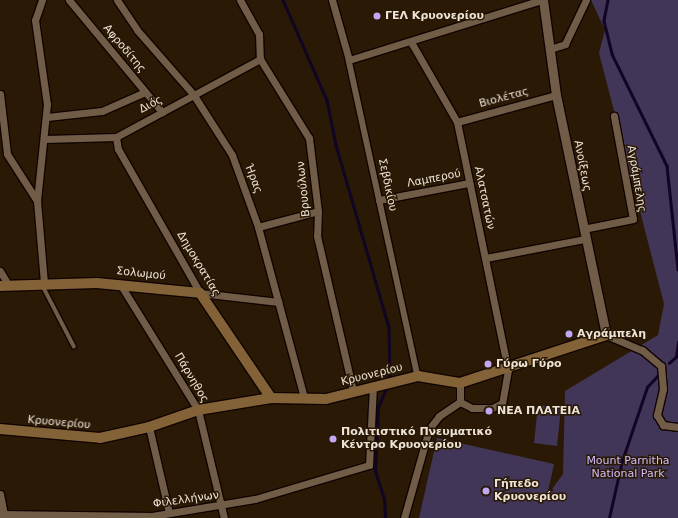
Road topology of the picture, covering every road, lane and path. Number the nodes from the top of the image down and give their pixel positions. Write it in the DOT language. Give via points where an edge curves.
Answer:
graph roads {
  1 [pos="42,0"];
  2 [pos="69,0"];
  3 [pos="117,0"];
  4 [pos="240,0"];
  5 [pos="332,0"];
  6 [pos="542,0"];
  7 [pos="586,0"];
  8 [pos="411,42"];
  9 [pos="550,49"];
  10 [pos="260,59"];
  11 [pos="349,60"];
  12 [pos="145,92"];
  13 [pos="0,94"];
  14 [pos="193,94"];
  15 [pos="556,95"];
  16 [pos="162,112"];
  17 [pos="614,116"];
  18 [pos="47,117"];
  19 [pos="458,122"];
  20 [pos="116,137"];
  21 [pos="45,139"];
  22 [pos="469,183"];
  23 [pos="379,200"];
  24 [pos="37,201"];
  25 [pos="318,211"];
  26 [pos="258,227"];
  27 [pos="583,229"];
  28 [pos="585,240"];
  29 [pos="486,258"];
  30 [pos="0,270"];
  31 [pos="43,283"];
  32 [pos="120,284"];
  33 [pos="4,286"];
  34 [pos="200,293"];
  35 [pos="278,302"];
  36 [pos="606,335"];
  37 [pos="74,346"];
  38 [pos="508,370"];
  39 [pos="418,376"];
  40 [pos="460,383"];
  41 [pos="373,386"];
  42 [pos="353,392"];
  43 [pos="271,398"];
  44 [pos="304,398"];
  45 [pos="460,402"];
  46 [pos="198,410"];
  47 [pos="149,427"];
  48 [pos="678,427"];
  49 [pos="0,429"];
  50 [pos="0,494"];
  51 [pos="221,506"];
  52 [pos="169,513"];
  53 [pos="2,514"];
  54 [pos="28,517"];
  55 [pos="91,517"];
  56 [pos="152,517"];
  57 [pos="224,518"];
  58 [pos="404,518"];
  1 -- 18 [label="street" via="35,20 44,71"];
  2 -- 12 [label="street, Αφροδίτης"];
  3 -- 14 [label="street, Ήρας" via="137,30"];
  4 -- 10 [label="street, Βρυούλων" via="259,34"];
  5 -- 11 [label="street, Σεβδικίου"];
  6 -- 8 [label="street"];
  6 -- 9 [label="street, Ανοίξεως"];
  7 -- 9 [label="street" via="565,44"];
  8 -- 11 [label="street"];
  8 -- 19 [label="street, Αλατσατών"];
  9 -- 15 [label="street, Ανοίξεως"];
  10 -- 14 [label="street, Διός"];
  10 -- 25 [label="street, Βρυούλων" via="309,138"];
  11 -- 23 [label="street, Σεβδικίου"];
  12 -- 16 [label="street, Αφροδίτης"];
  12 -- 18 [label="street" via="102,111"];
  13 -- 24 [label="street" via="7,154"];
  14 -- 16 [label="street, Διός"];
  14 -- 26 [label="street, Ήρας" via="232,155"];
  15 -- 19 [label="street, Βιολέτας"];
  15 -- 27 [label="street, Ανοίξεως"];
  16 -- 20 [label="street, Διός"];
  17 -- 27 [label="street, Αγράμπελης" via="632,219"];
  18 -- 21 [label="street"];
  19 -- 22 [label="street, Αλατσατών"];
  20 -- 21 [label="street, Διός"];
  20 -- 34 [label="street, Δημοκρατίας" via="118,149"];
  21 -- 24 [label="street"];
  22 -- 23 [label="street, Λαμπερού"];
  22 -- 29 [label="street, Αλατσατών"];
  23 -- 39 [label="street, Σεβδικίου"];
  24 -- 31 [label="street"];
  25 -- 26 [label="street"];
  25 -- 42 [label="street, Βρυούλων" via="317,236"];
  26 -- 35 [label="street, Ήρας"];
  27 -- 28 [label="street, Ανοίξεως"];
  28 -- 29 [label="street"];
  28 -- 36 [label="street, Ανοίξεως"];
  29 -- 38 [label="street, Αλατσατών"];
  30 -- 33 [label="street"];
  31 -- 32 [label="main road, Σολωμού"];
  31 -- 33 [label="main road, Σολωμού"];
  31 -- 37 [label="lane"];
  32 -- 34 [label="main road, Σολωμού"];
  32 -- 46 [label="street, Πάρνηθος"];
  34 -- 35 [label="street, Σολωμού"];
  34 -- 43 [label="main road, Δημοκρατίας"];
  35 -- 44 [label="street, Ήρας"];
  36 -- 38 [label="main road, Κρυονερίου"];
  36 -- 48 [label="street" via="642,350 661,366 663,389 657,415 664,425"];
  38 -- 40 [label="main road, Κρυονερίου"];
  38 -- 45 [label="street" via="502,403 492,408 472,408"];
  39 -- 40 [label="main road, Κρυονερίου"];
  39 -- 41 [label="main road, Κρυονερίου"];
  40 -- 45 [label="street"];
  41 -- 42 [label="main road, Κρυονερίου"];
  41 -- 51 [label="street, Φιλελλήνων" via="369,465"];
  42 -- 44 [label="main road, Κρυονερίου" via="326,399"];
  43 -- 44 [label="main road, Κρυονερίου"];
  43 -- 46 [label="main road, Κρυονερίου"];
  45 -- 58 [label="street" via="439,416 429,429"];
  46 -- 47 [label="main road, Κρυονερίου"];
  46 -- 51 [label="street, Πάρνηθος"];
  47 -- 49 [label="main road, Κρυονερίου" via="92,438"];
  47 -- 52 [label="street"];
  50 -- 53 [label="street"];
  51 -- 52 [label="street, Φιλελλήνων"];
  51 -- 57 [label="street, Πάρνηθος"];
  52 -- 56 [label="street, Φιλελλήνων"];
  53 -- 54 [label="street, Φιλελλήνων"];
  54 -- 55 [label="street, Φιλελλήνων"];
  55 -- 56 [label="street, Φιλελλήνων"];
}
